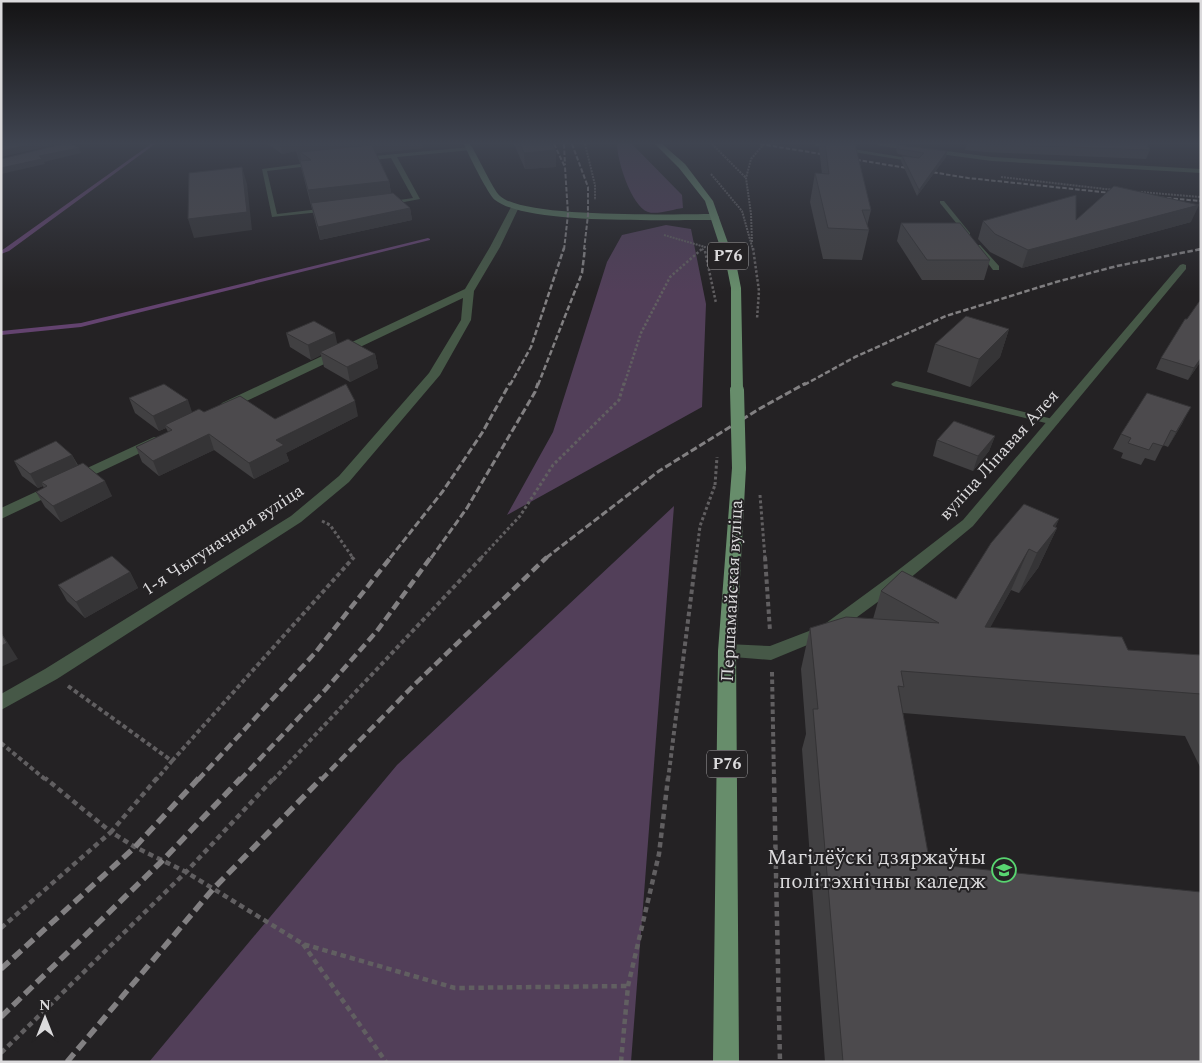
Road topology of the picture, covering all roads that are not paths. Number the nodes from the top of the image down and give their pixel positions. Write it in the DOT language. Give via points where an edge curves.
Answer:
graph roads {
  1 [pos="269,194"];
  2 [pos="414,194"];
  3 [pos="495,194"];
  4 [pos="704,194"];
  5 [pos="942,202"];
  6 [pos="379,204"];
  7 [pos="515,207"];
  8 [pos="331,209"];
  9 [pos="715,217"];
  10 [pos="1183,267"];
  11 [pos="996,268"];
  12 [pos="469,291"];
  13 [pos="896,384"];
  14 [pos="217,411"];
  15 [pos="1054,422"];
  16 [pos="163,437"];
  17 [pos="1,514"];
  18 [pos="727,652"];
  19 [pos="1,704"];
  20 [pos="726,1062"];
  1 -- 8 [label="lane" via="274,216"];
  2 -- 6 [label="lane" via="417,199"];
  3 -- 7 [label="main road" via="504,203"];
  4 -- 9 [label="main road, Першамайская вуліца / Р76"];
  5 -- 11 [label="lane"];
  7 -- 9 [label="main road" via="595,216"];
  7 -- 12 [label="street"];
  9 -- 18 [label="main road, Першамайская вуліца / Р76, bridge" via="736,288 739,468"];
  10 -- 15 [label="street, вуліца Ліпавая Алея"];
  12 -- 14 [label="street"];
  12 -- 19 [label="street, 1-я Чыгуначная вуліца" via="466,320 434,376 344,479 304,512"];
  13 -- 15 [label="lane"];
  15 -- 18 [label="street, вуліца Ліпавая Алея" via="968,522 903,576 828,630 772,653"];
  16 -- 17 [label="street"];
  18 -- 20 [label="main road, Першамайская вуліца / Р76"];
}
